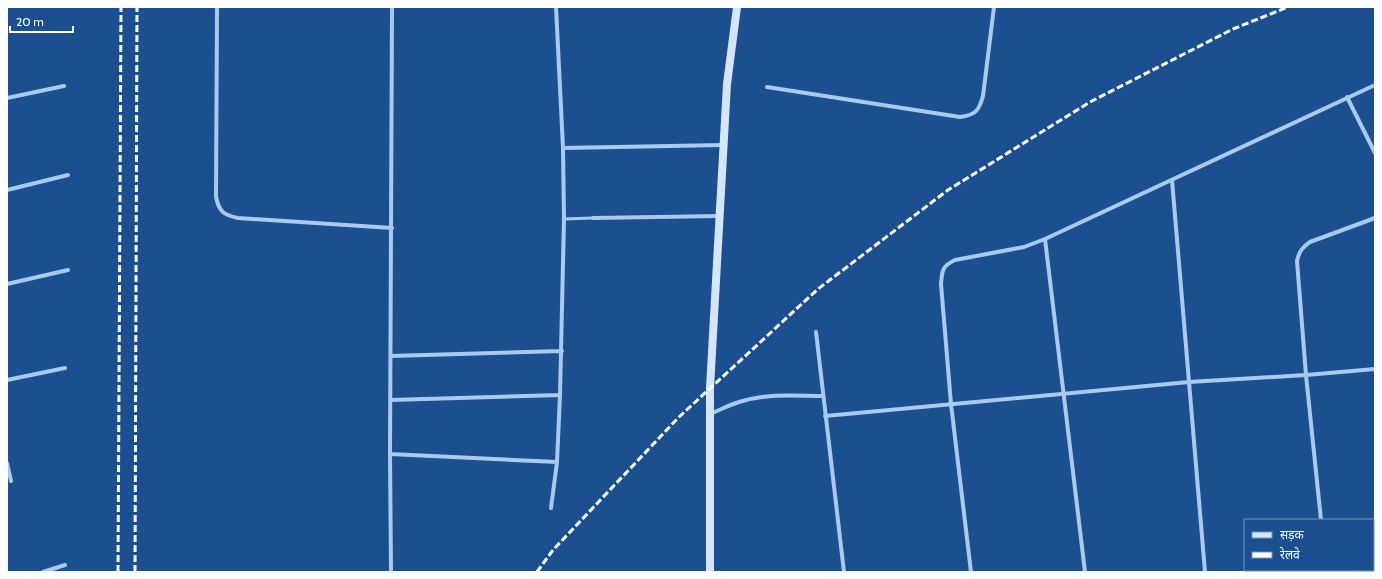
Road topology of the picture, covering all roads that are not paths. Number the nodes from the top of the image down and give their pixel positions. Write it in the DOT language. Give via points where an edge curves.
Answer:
graph roads {
  1 [pos="218,7"];
  2 [pos="392,7"];
  3 [pos="556,7"];
  4 [pos="737,7"];
  5 [pos="994,7"];
  6 [pos="1375,85"];
  7 [pos="64,86"];
  8 [pos="767,86"];
  9 [pos="1347,97"];
  10 [pos="7,98"];
  11 [pos="723,145"];
  12 [pos="563,148"];
  13 [pos="1375,153"];
  14 [pos="68,175"];
  15 [pos="1172,180"];
  16 [pos="7,190"];
  17 [pos="719,216"];
  18 [pos="593,218"];
  19 [pos="1375,218"];
  20 [pos="564,219"];
  21 [pos="392,228"];
  22 [pos="1045,239"];
  23 [pos="68,270"];
  24 [pos="7,284"];
  25 [pos="816,332"];
  26 [pos="562,351"];
  27 [pos="391,356"];
  28 [pos="65,368"];
  29 [pos="1375,369"];
  30 [pos="1306,375"];
  31 [pos="7,380"];
  32 [pos="1189,382"];
  33 [pos="1063,394"];
  34 [pos="560,395"];
  35 [pos="823,396"];
  36 [pos="391,400"];
  37 [pos="951,404"];
  38 [pos="710,414"];
  39 [pos="826,416"];
  40 [pos="390,454"];
  41 [pos="557,462"];
  42 [pos="7,463"];
  43 [pos="11,481"];
  44 [pos="551,508"];
  45 [pos="1321,519"];
  46 [pos="65,565"];
  47 [pos="43,572"];
  48 [pos="391,572"];
  49 [pos="710,572"];
  50 [pos="844,572"];
  51 [pos="971,572"];
  52 [pos="1085,572"];
  53 [pos="1205,572"];
  1 -- 21 [label="street" via="216,196 219,209 228,216 238,218"];
  2 -- 21 [label="street"];
  3 -- 12 [label="street"];
  4 -- 11 [label="street" via="726,84"];
  5 -- 8 [label="street" via="983,96 980,106 972,115 960,117"];
  6 -- 9 [label="street"];
  7 -- 10 [label="street"];
  9 -- 13 [label="street"];
  9 -- 15 [label="street"];
  11 -- 12 [label="street"];
  11 -- 17 [label="street"];
  12 -- 20 [label="street"];
  14 -- 16 [label="street"];
  15 -- 22 [label="street"];
  15 -- 32 [label="street"];
  17 -- 18 [label="street"];
  17 -- 38 [label="street"];
  18 -- 20 [label="lane"];
  19 -- 30 [label="street" via="1310,242 1299,252 1297,261"];
  20 -- 26 [label="street"];
  21 -- 27 [label="street"];
  22 -- 33 [label="street"];
  22 -- 37 [label="street" via="1024,247 955,260 943,268 941,284"];
  23 -- 24 [label="street"];
  25 -- 35 [label="street"];
  26 -- 27 [label="street"];
  26 -- 34 [label="street"];
  27 -- 36 [label="street"];
  28 -- 31 [label="street"];
  29 -- 30 [label="street"];
  30 -- 32 [label="street"];
  30 -- 45 [label="street"];
  32 -- 33 [label="street"];
  32 -- 53 [label="street"];
  33 -- 37 [label="street"];
  33 -- 52 [label="street"];
  34 -- 36 [label="street"];
  34 -- 41 [label="street"];
  35 -- 38 [label="street" via="778,395 757,398"];
  35 -- 39 [label="street"];
  36 -- 40 [label="street"];
  37 -- 39 [label="street"];
  37 -- 51 [label="street"];
  38 -- 49 [label="street"];
  39 -- 50 [label="street"];
  40 -- 41 [label="street"];
  40 -- 48 [label="street"];
  41 -- 44 [label="street"];
  42 -- 43 [label="street"];
  46 -- 47 [label="street"];
}
